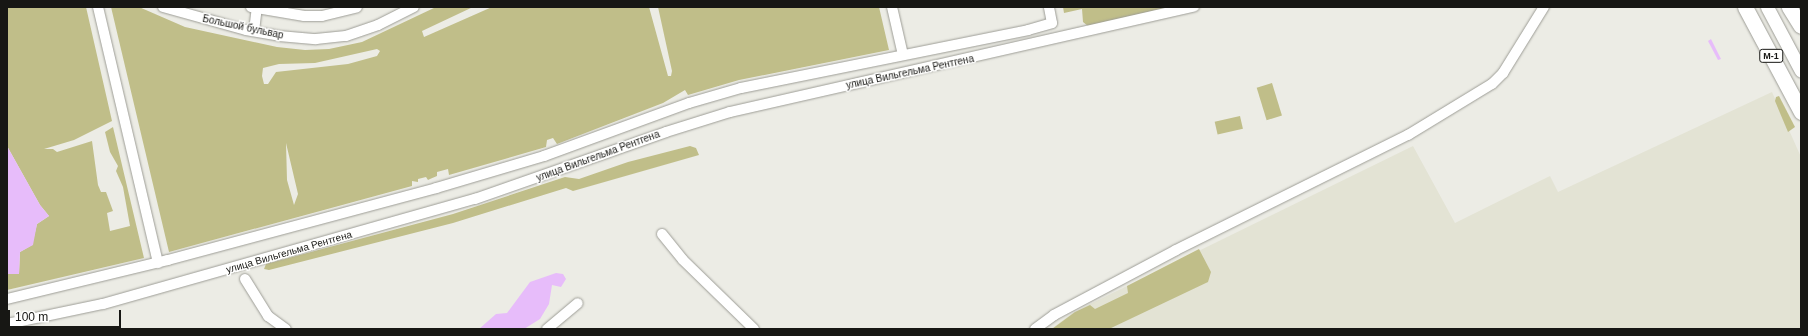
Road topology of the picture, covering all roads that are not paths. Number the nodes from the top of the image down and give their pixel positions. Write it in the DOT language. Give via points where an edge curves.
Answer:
graph roads {
  1 [pos="98,7"];
  2 [pos="163,7"];
  3 [pos="357,7"];
  4 [pos="414,7"];
  5 [pos="892,7"];
  6 [pos="1048,7"];
  7 [pos="1194,7"];
  8 [pos="1544,7"];
  9 [pos="1745,7"];
  10 [pos="1767,7"];
  11 [pos="254,8"];
  12 [pos="1790,9"];
  13 [pos="1801,26"];
  14 [pos="1801,30"];
  15 [pos="254,31"];
  16 [pos="903,55"];
  17 [pos="1801,71"];
  18 [pos="1801,112"];
  19 [pos="662,234"];
  20 [pos="158,263"];
  21 [pos="245,279"];
  22 [pos="7,299"];
  23 [pos="578,303"];
  24 [pos="7,324"];
  25 [pos="286,329"];
  26 [pos="547,329"];
  27 [pos="754,329"];
  28 [pos="1035,329"];
  1 -- 20 [label="street"];
  2 -- 15 [label="street, Большой бульвар"];
  3 -- 11 [label="street" via="322,16 283,14"];
  4 -- 15 [label="street, Большой бульвар" via="378,25 346,36 316,39"];
  5 -- 16 [label="street"];
  6 -- 16 [label="street, улица Вильгельма Рентгена" via="1052,23"];
  7 -- 24 [label="street, улица Вильгельма Рентгена" via="730,112 475,199 103,304"];
  8 -- 28 [label="street" via="1503,74 1492,84 1408,135 1176,250 1054,315"];
  9 -- 18 [label="highway, М-1"];
  10 -- 17 [label="main road, М-1"];
  11 -- 15 [label="street"];
  12 -- 13 [label="highway"];
  12 -- 14 [label="main road"];
  16 -- 20 [label="street, улица Вильгельма Рентгена" via="741,88 697,100 526,162"];
  19 -- 27 [label="street" via="692,269"];
  20 -- 22 [label="street, улица Вильгельма Рентгена"];
  21 -- 25 [label="street" via="268,316"];
  23 -- 26 [label="street"];
}
